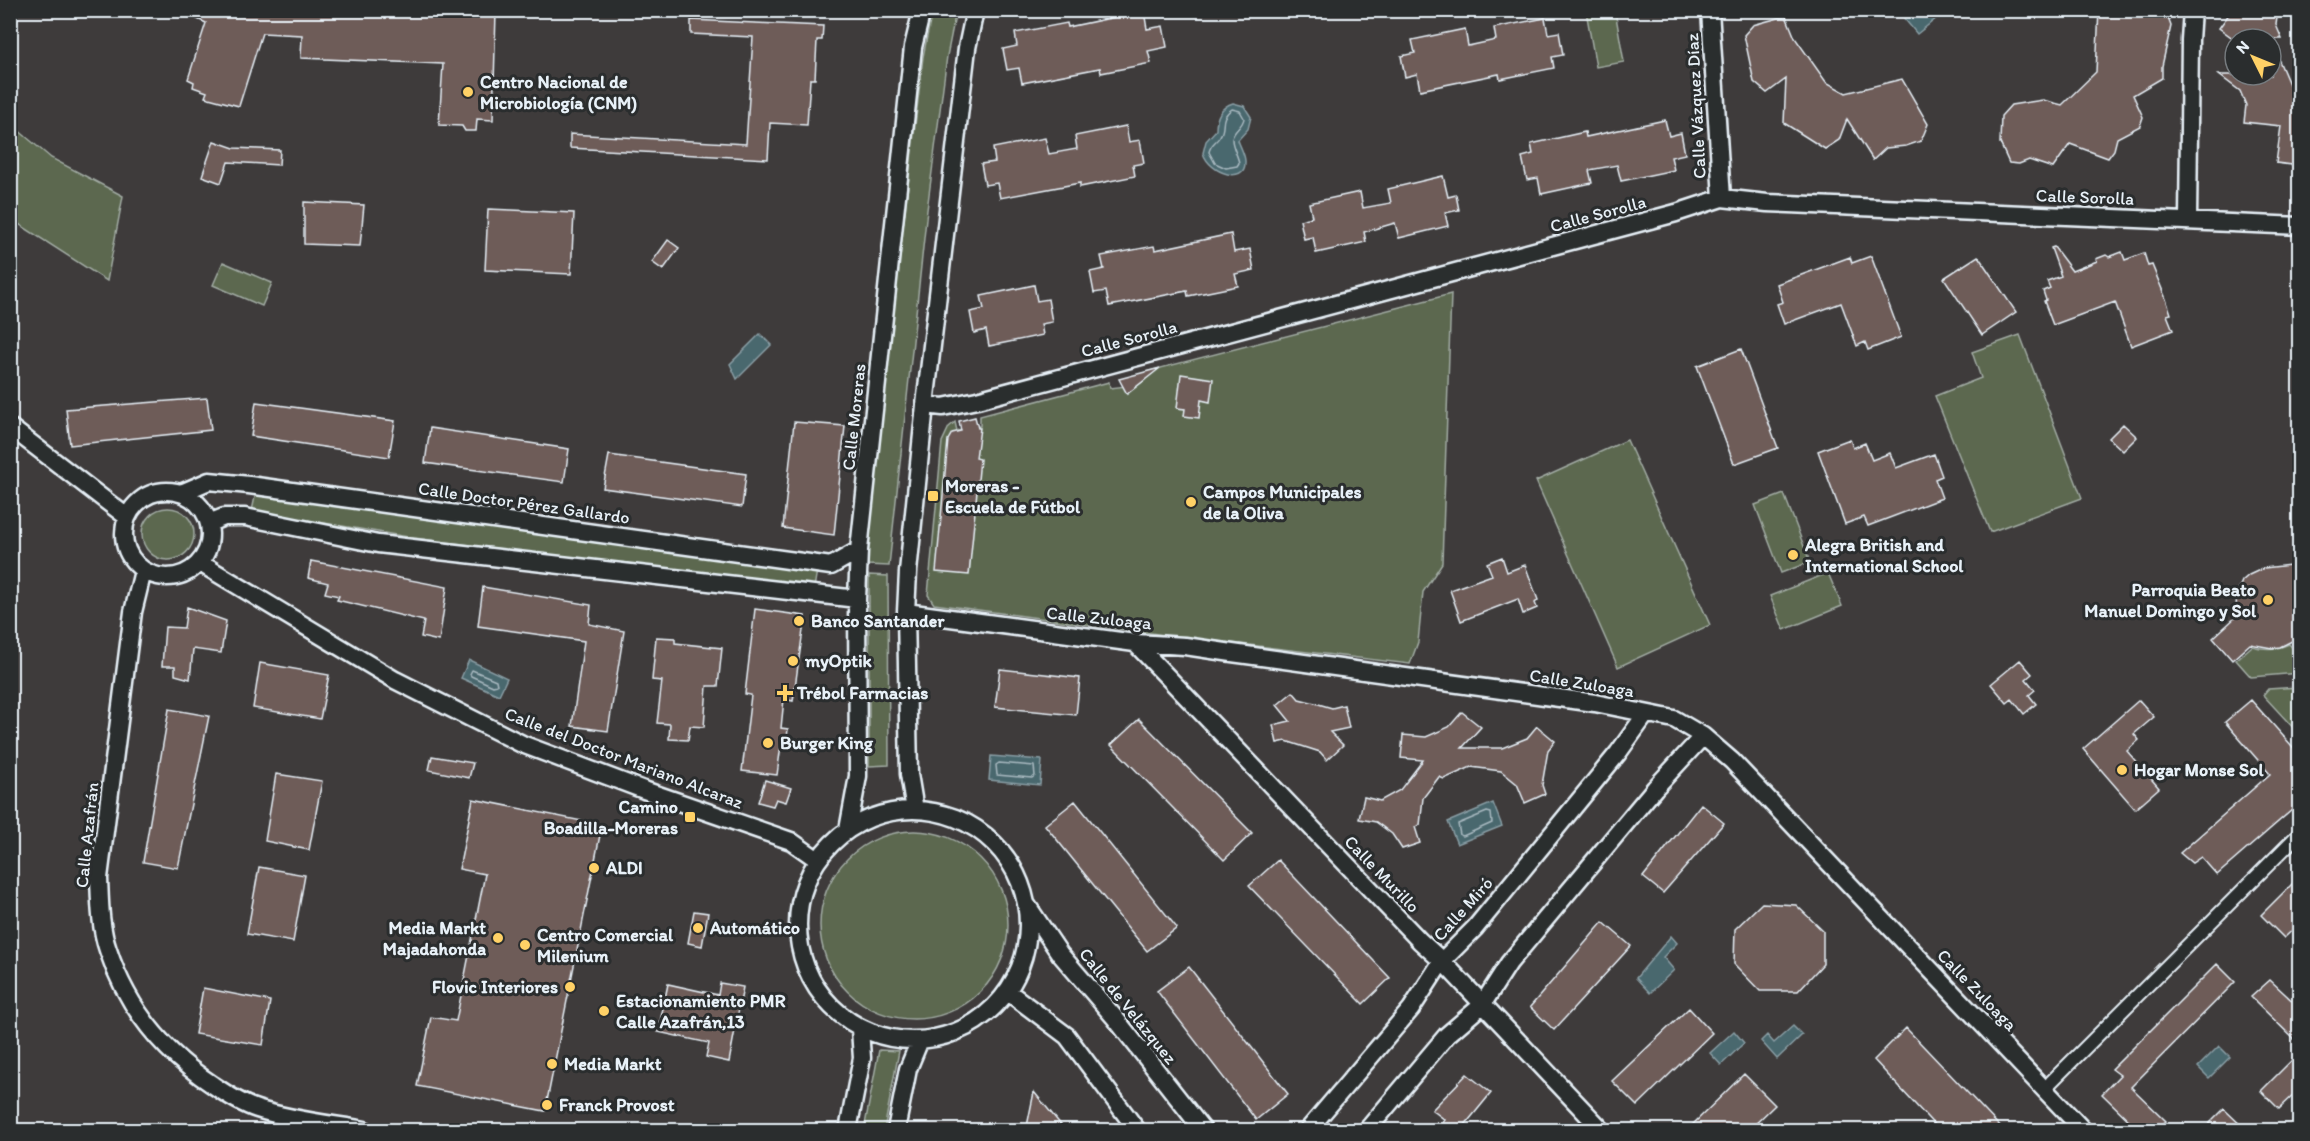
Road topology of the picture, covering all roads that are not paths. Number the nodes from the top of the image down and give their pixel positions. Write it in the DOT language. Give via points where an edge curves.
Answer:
graph roads {
  1 [pos="922,10"];
  2 [pos="975,10"];
  3 [pos="1710,10"];
  4 [pos="2192,10"];
  5 [pos="1722,198"];
  6 [pos="2188,220"];
  7 [pos="2300,226"];
  8 [pos="925,405"];
  9 [pos="10,427"];
  10 [pos="181,493"];
  11 [pos="127,517"];
  12 [pos="209,523"];
  13 [pos="859,550"];
  14 [pos="200,563"];
  15 [pos="143,571"];
  16 [pos="857,599"];
  17 [pos="906,612"];
  18 [pos="1135,643"];
  19 [pos="1646,714"];
  20 [pos="1703,736"];
  21 [pos="915,810"];
  22 [pos="848,830"];
  23 [pos="2300,833"];
  24 [pos="818,860"];
  25 [pos="1026,904"];
  26 [pos="1442,961"];
  27 [pos="1007,991"];
  28 [pos="1482,1005"];
  29 [pos="860,1029"];
  30 [pos="920,1041"];
  31 [pos="2051,1082"];
  32 [pos="365,1131"];
  33 [pos="848,1131"];
  34 [pos="896,1131"];
  35 [pos="1137,1131"];
  36 [pos="1203,1131"];
  37 [pos="1308,1131"];
  38 [pos="1367,1131"];
  39 [pos="1602,1131"];
  40 [pos="2083,1131"];
  1 -- 13 [label="street, Calle Moreras" via="913,47"];
  2 -- 8 [label="street" via="967,48"];
  3 -- 5 [label="street, Calle Vázquez Díaz"];
  4 -- 6 [label="street"];
  5 -- 6 [label="street, Calle Sorolla"];
  5 -- 8 [label="street, Calle Sorolla" via="977,400 943,407"];
  6 -- 7 [label="street, Calle Sorolla"];
  8 -- 17 [label="street"];
  9 -- 11 [label="street"];
  10 -- 11 [label="street" via="160,491 140,500"];
  10 -- 12 [label="street" via="199,504"];
  10 -- 13 [label="street, Calle Doctor Pérez Gallardo" via="209,481 249,484 831,566"];
  11 -- 15 [label="street" via="123,537 129,556"];
  12 -- 14 [label="street" via="209,544"];
  12 -- 16 [label="street" via="224,517 245,517 378,544"];
  13 -- 16 [label="street, Calle Moreras"];
  14 -- 15 [label="street" via="183,575 163,578"];
  14 -- 24 [label="street, Calle del Doctor Mariano Alcaraz" via="395,680 522,744 790,841"];
  15 -- 32 [label="street, Calle Azafrán" via="133,612 99,878 107,949 142,1018 188,1069 256,1109"];
  16 -- 22 [label="street, Calle Moreras" via="858,776"];
  17 -- 18 [label="street, Calle Zuloaga"];
  17 -- 21 [label="street" via="909,774"];
  18 -- 19 [label="street, Calle Zuloaga" via="1185,646 1595,703"];
  18 -- 26 [label="street, Calle Murillo"];
  19 -- 20 [label="street, Calle Zuloaga" via="1674,719"];
  19 -- 26 [label="street, Calle Miró" via="1490,909"];
  20 -- 28 [label="street" via="1509,963"];
  20 -- 40 [label="street, Calle Zuloaga" via="1732,761"];
  21 -- 22 [label="street" via="892,812"];
  21 -- 25 [label="street" via="956,819 999,848 1016,874"];
  22 -- 24 [label="street"];
  23 -- 31 [label="street"];
  24 -- 29 [label="street" via="804,888 797,918 800,949 807,973 821,996"];
  25 -- 27 [label="street" via="1028,934 1021,964"];
  25 -- 36 [label="street, Calle de Velázquez" via="1060,954"];
  26 -- 28 [label="street, Calle Murillo"];
  26 -- 37 [label="street, Calle Miró" via="1411,1009"];
  27 -- 30 [label="street" via="982,1017 953,1034"];
  27 -- 35 [label="street" via="1067,1036"];
  28 -- 38 [label="street" via="1447,1035"];
  28 -- 39 [label="street, Calle Murillo"];
  29 -- 30 [label="street"];
  29 -- 33 [label="street" via="862,1058"];
  30 -- 34 [label="street" via="908,1069"];
}
